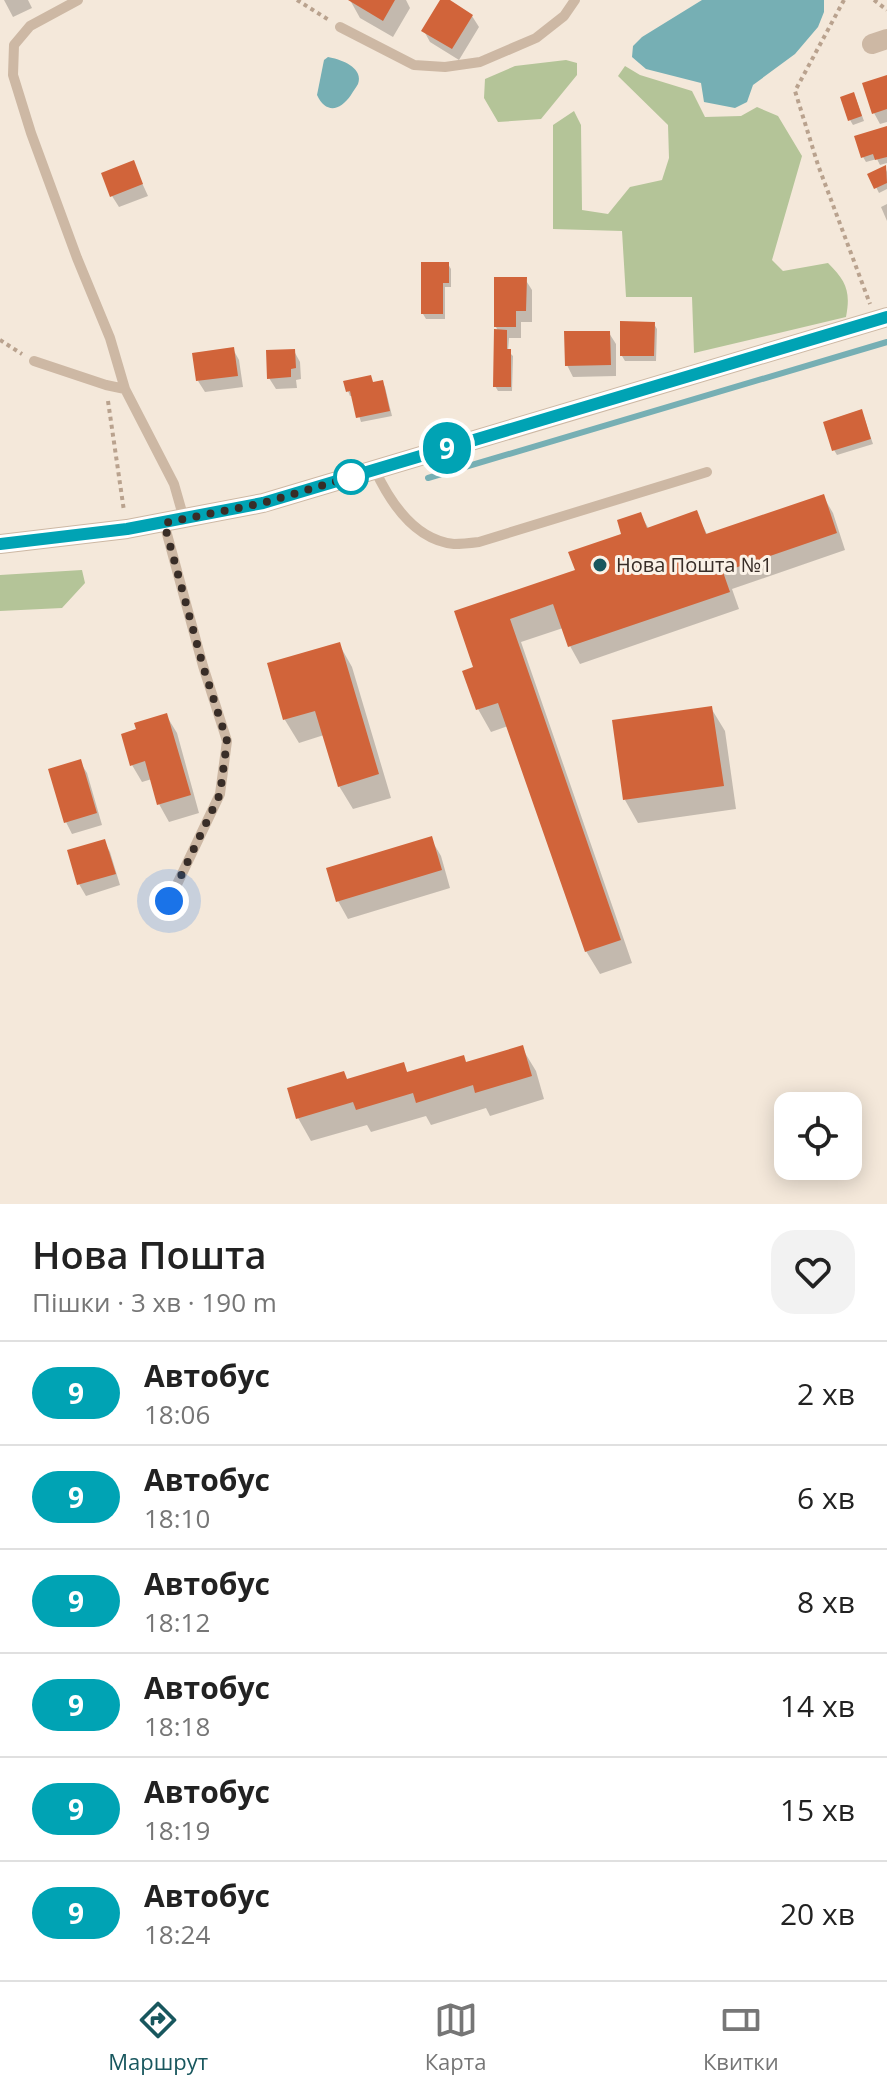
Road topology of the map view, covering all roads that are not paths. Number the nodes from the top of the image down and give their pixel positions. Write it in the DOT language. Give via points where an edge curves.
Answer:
graph roads {
  1 [pos="78,0"];
  2 [pos="575,0"];
  3 [pos="340,27"];
  4 [pos="887,317"];
  5 [pos="34,361"];
  6 [pos="125,389"];
  7 [pos="375,470"];
  8 [pos="707,472"];
  9 [pos="174,521"];
  10 [pos="0,544"];
  11 [pos="169,901"];
  1 -- 6 [label="lane" via="30,26 14,45 13,75"];
  2 -- 3 [label="lane" via="536,38 480,62 445,67 414,65"];
  4 -- 7 [label="street"];
  5 -- 6 [label="lane"];
  6 -- 9 [label="lane" via="174,484"];
  7 -- 8 [label="lane" via="401,513 438,541 456,544 479,542"];
  7 -- 9 [label="street" via="263,503"];
  9 -- 10 [label="street"];
  9 -- 11 [label="lane" via="203,666 227,741 220,794"];
}
